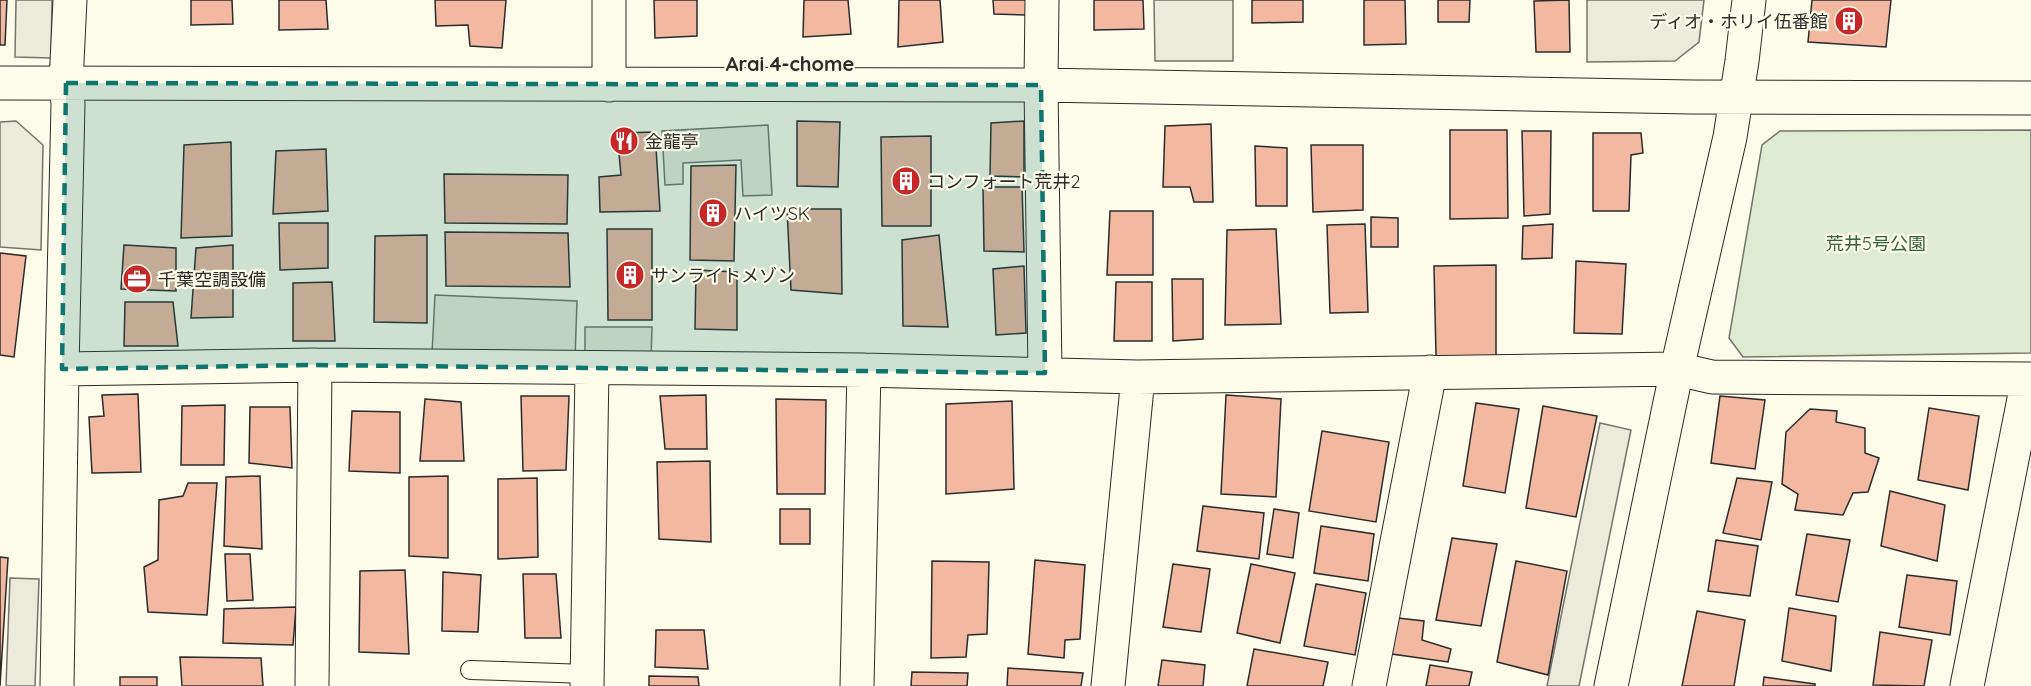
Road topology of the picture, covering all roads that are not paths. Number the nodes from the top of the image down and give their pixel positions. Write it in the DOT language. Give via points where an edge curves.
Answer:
graph roads {
  1 [pos="70,0"];
  2 [pos="609,0"];
  3 [pos="1042,0"];
  4 [pos="1749,0"];
  5 [pos="0,82"];
  6 [pos="66,83"];
  7 [pos="609,85"];
  8 [pos="1041,85"];
  9 [pos="1736,97"];
  10 [pos="2031,98"];
  11 [pos="315,365"];
  12 [pos="592,368"];
  13 [pos="62,369"];
  14 [pos="1677,369"];
  15 [pos="864,370"];
  16 [pos="1431,372"];
  17 [pos="1045,373"];
  18 [pos="1138,377"];
  19 [pos="2029,379"];
  20 [pos="470,670"];
  21 [pos="587,680"];
  22 [pos="57,686"];
  23 [pos="312,686"];
  24 [pos="857,686"];
  25 [pos="1108,686"];
  26 [pos="1369,686"];
  27 [pos="1611,686"];
  28 [pos="1967,686"];
  1 -- 6 [label="street"];
  2 -- 7 [label="street"];
  3 -- 8 [label="street"];
  4 -- 9 [label="street"];
  5 -- 6 [label="street"];
  6 -- 7 [label="street"];
  6 -- 13 [label="street"];
  7 -- 8 [label="street"];
  8 -- 9 [label="street"];
  8 -- 17 [label="street"];
  9 -- 10 [label="street"];
  9 -- 14 [label="street"];
  11 -- 12 [label="street"];
  11 -- 13 [label="street"];
  11 -- 23 [label="street"];
  12 -- 15 [label="street"];
  12 -- 21 [label="street"];
  13 -- 22 [label="street"];
  14 -- 16 [label="street"];
  14 -- 19 [label="street" via="1712,376"];
  14 -- 27 [label="street"];
  15 -- 17 [label="street"];
  15 -- 24 [label="street"];
  16 -- 18 [label="street"];
  16 -- 26 [label="street"];
  17 -- 18 [label="street"];
  18 -- 25 [label="street"];
  19 -- 28 [label="street"];
  20 -- 21 [label="lane"];
}
